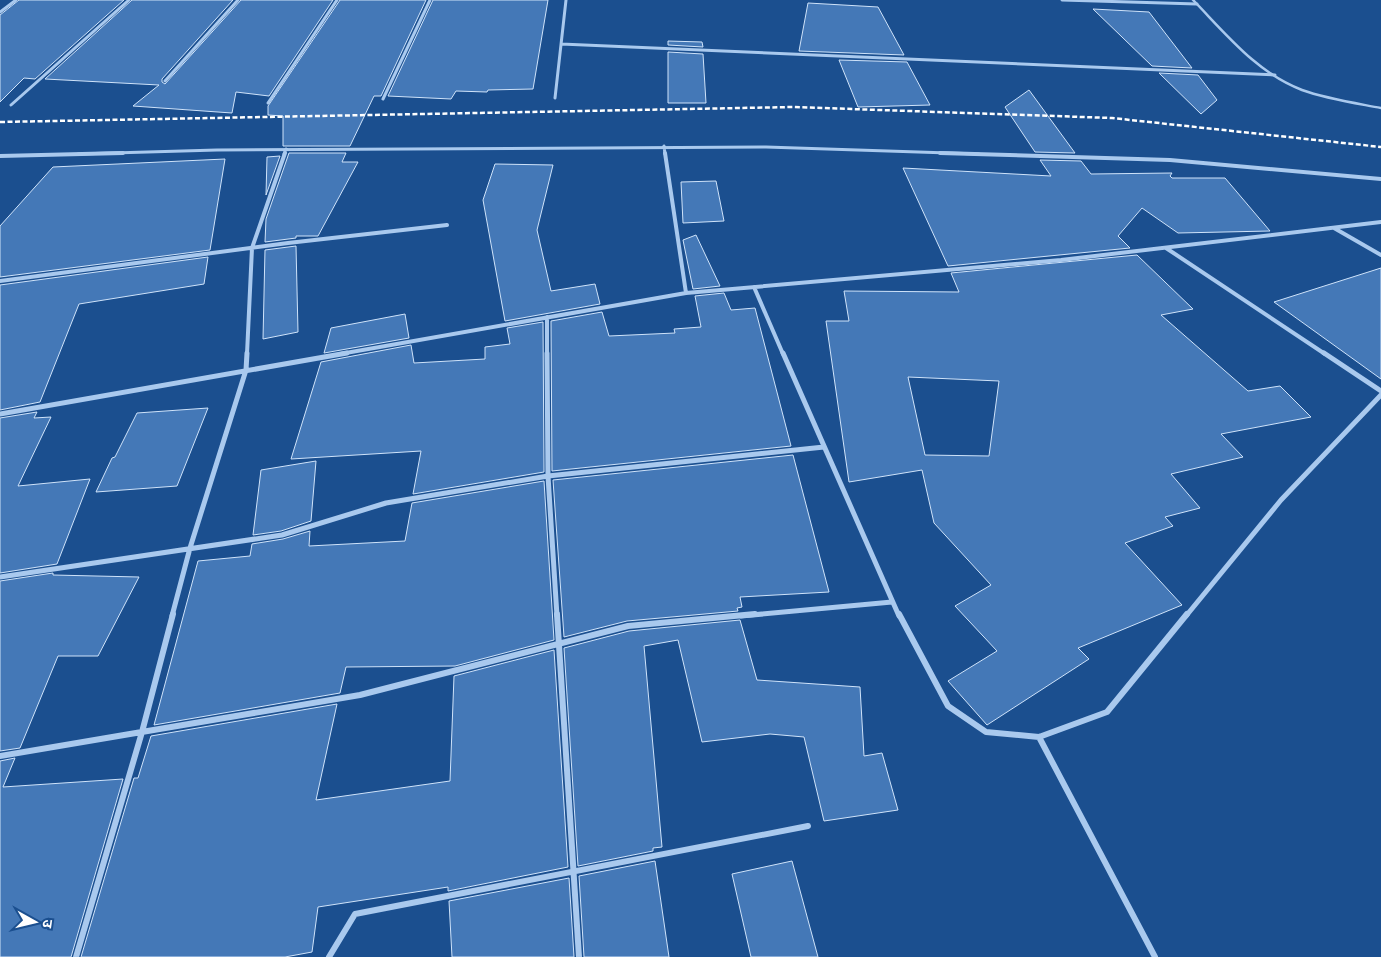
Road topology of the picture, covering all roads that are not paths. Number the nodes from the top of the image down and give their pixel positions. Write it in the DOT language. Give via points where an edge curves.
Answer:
graph roads {
  1 [pos="16,0"];
  2 [pos="129,0"];
  3 [pos="238,0"];
  4 [pos="337,0"];
  5 [pos="430,0"];
  6 [pos="566,0"];
  7 [pos="1062,0"];
  8 [pos="1192,0"];
  9 [pos="1197,4"];
  10 [pos="0,12"];
  11 [pos="561,44"];
  12 [pos="1275,75"];
  13 [pos="165,80"];
  14 [pos="555,98"];
  15 [pos="383,99"];
  16 [pos="268,103"];
  17 [pos="11,104"];
  18 [pos="1381,108"];
  19 [pos="664,146"];
  20 [pos="286,149"];
  21 [pos="0,156"];
  22 [pos="1381,179"];
  23 [pos="1381,222"];
  24 [pos="447,226"];
  25 [pos="1334,228"];
  26 [pos="252,248"];
  27 [pos="1166,248"];
  28 [pos="1381,255"];
  29 [pos="0,281"];
  30 [pos="754,287"];
  31 [pos="686,293"];
  32 [pos="547,317"];
  33 [pos="246,370"];
  34 [pos="1381,391"];
  35 [pos="1381,395"];
  36 [pos="0,414"];
  37 [pos="824,447"];
  38 [pos="548,476"];
  39 [pos="190,548"];
  40 [pos="0,577"];
  41 [pos="892,602"];
  42 [pos="559,644"];
  43 [pos="142,732"];
  44 [pos="1040,736"];
  45 [pos="0,756"];
  46 [pos="808,826"];
  47 [pos="573,871"];
  48 [pos="76,957"];
  49 [pos="329,957"];
  50 [pos="579,957"];
  51 [pos="1155,957"];
  1 -- 10 [label="street"];
  2 -- 17 [label="street"];
  3 -- 13 [label="street"];
  4 -- 16 [label="street"];
  5 -- 15 [label="street"];
  6 -- 11 [label="street"];
  7 -- 9 [label="street"];
  8 -- 9 [label="lane"];
  9 -- 12 [label="lane" via="1259,65"];
  11 -- 12 [label="street"];
  11 -- 14 [label="street"];
  12 -- 18 [label="lane" via="1292,86"];
  19 -- 20 [label="street"];
  19 -- 22 [label="street" via="1093,156"];
  19 -- 31 [label="street"];
  20 -- 21 [label="street"];
  20 -- 26 [label="street"];
  23 -- 25 [label="street"];
  24 -- 26 [label="street"];
  25 -- 27 [label="street"];
  25 -- 28 [label="street"];
  26 -- 29 [label="street"];
  26 -- 33 [label="street"];
  27 -- 30 [label="street"];
  27 -- 34 [label="street"];
  30 -- 31 [label="street"];
  30 -- 37 [label="street"];
  31 -- 32 [label="street"];
  32 -- 33 [label="street"];
  32 -- 38 [label="street"];
  33 -- 36 [label="street"];
  33 -- 39 [label="street"];
  35 -- 44 [label="street" via="1281,500 1107,712"];
  37 -- 38 [label="street"];
  37 -- 41 [label="street"];
  38 -- 39 [label="street" via="386,503 282,534"];
  38 -- 42 [label="street"];
  39 -- 40 [label="street"];
  39 -- 43 [label="street"];
  41 -- 42 [label="street" via="628,626"];
  41 -- 44 [label="street" via="948,706 986,732"];
  42 -- 43 [label="street" via="360,695"];
  42 -- 47 [label="street"];
  43 -- 45 [label="street"];
  43 -- 48 [label="street"];
  44 -- 51 [label="street"];
  46 -- 47 [label="street"];
  47 -- 49 [label="street" via="355,914"];
  47 -- 50 [label="street"];
}
